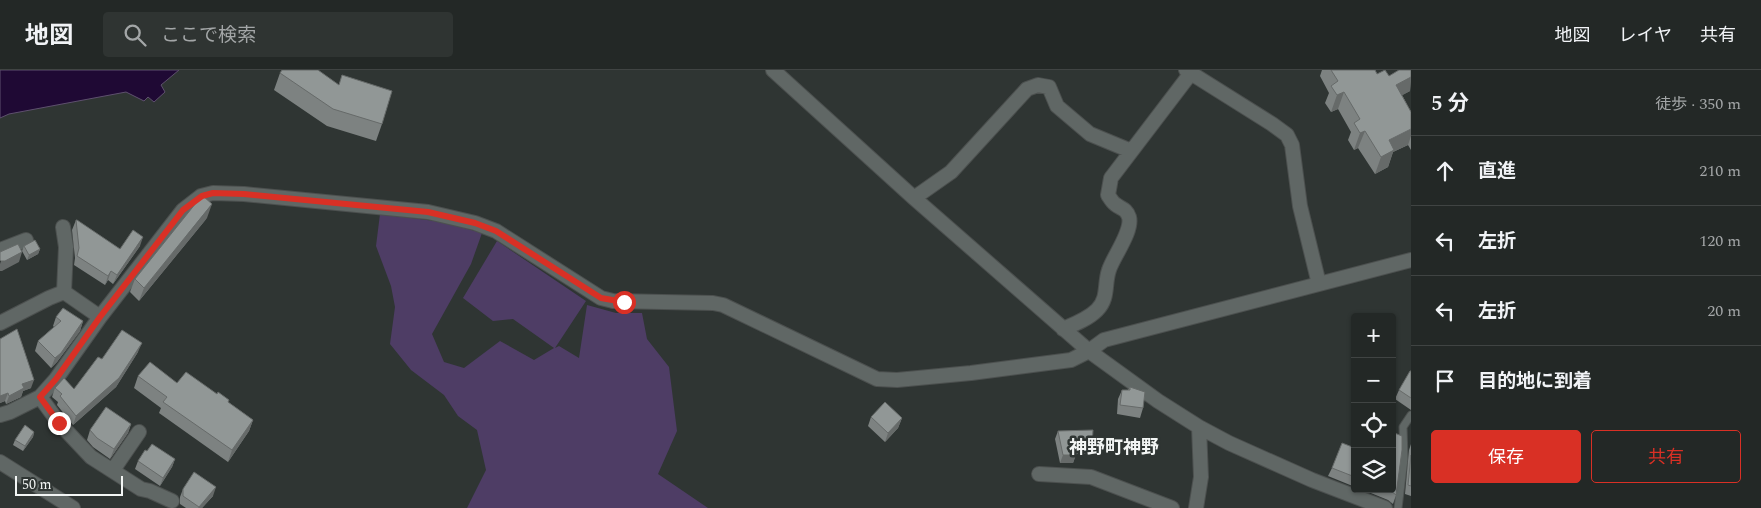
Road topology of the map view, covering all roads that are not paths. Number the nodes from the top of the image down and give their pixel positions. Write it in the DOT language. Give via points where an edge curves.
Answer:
graph roads {
  1 [pos="773,70"];
  2 [pos="1189,72"];
  3 [pos="1131,152"];
  4 [pos="914,198"];
  5 [pos="63,227"];
  6 [pos="26,240"];
  7 [pos="0,250"];
  8 [pos="1411,260"];
  9 [pos="1319,284"];
  10 [pos="64,292"];
  11 [pos="100,317"];
  12 [pos="1,321"];
  13 [pos="1064,329"];
  14 [pos="1089,351"];
  15 [pos="40,397"];
  16 [pos="0,415"];
  17 [pos="1411,415"];
  18 [pos="1199,427"];
  19 [pos="139,432"];
  20 [pos="0,462"];
  21 [pos="113,470"];
  22 [pos="1039,474"];
  23 [pos="172,501"];
  24 [pos="73,508"];
  25 [pos="1172,508"];
  26 [pos="1196,508"];
  27 [pos="1385,508"];
  28 [pos="1398,508"];
  1 -- 4 [label="street"];
  2 -- 3 [label="street"];
  2 -- 9 [label="street" via="1287,135 1292,145 1300,206"];
  3 -- 4 [label="street" via="1090,134 1057,106 1049,87 1038,85 1028,90 951,172"];
  3 -- 13 [label="street" via="1108,186 1108,195 1114,204 1125,209 1129,218 1119,252 1109,269 1106,296 1098,310"];
  4 -- 13 [label="street"];
  5 -- 10 [label="street" via="66,247"];
  6 -- 7 [label="street"];
  8 -- 9 [label="street"];
  9 -- 14 [label="street" via="1104,340"];
  10 -- 11 [label="street"];
  10 -- 12 [label="street"];
  11 -- 14 [label="street" via="183,210 202,196 213,193 244,194 428,212 475,223 496,231 601,298 723,305 877,379 989,371 1071,360"];
  11 -- 15 [label="street"];
  13 -- 14 [label="street"];
  14 -- 18 [label="street"];
  15 -- 16 [label="street"];
  15 -- 21 [label="street" via="91,457"];
  17 -- 28 [label="lane" via="1403,427 1404,459"];
  18 -- 26 [label="street" via="1200,477"];
  18 -- 27 [label="street" via="1312,480"];
  19 -- 21 [label="street"];
  20 -- 24 [label="street"];
  21 -- 23 [label="street" via="141,489"];
  22 -- 25 [label="street" via="1091,477"];
}
